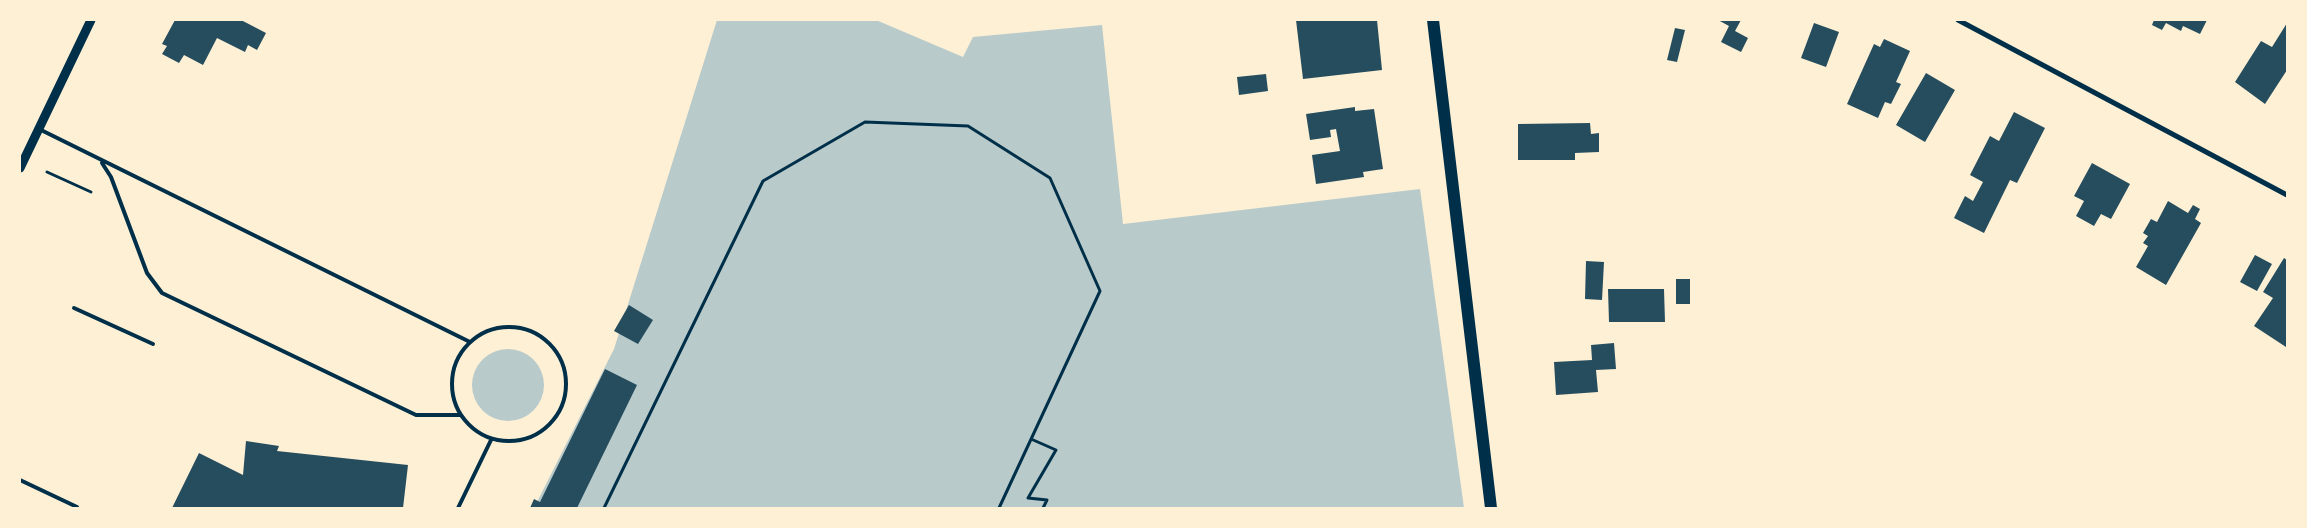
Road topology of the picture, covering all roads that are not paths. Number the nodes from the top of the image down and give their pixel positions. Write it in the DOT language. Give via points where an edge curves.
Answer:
graph roads {
  1 [pos="91,20"];
  2 [pos="1433,20"];
  3 [pos="1958,20"];
  4 [pos="39,129"];
  5 [pos="101,161"];
  6 [pos="20,168"];
  7 [pos="2287,194"];
  8 [pos="74,308"];
  9 [pos="470,342"];
  10 [pos="153,344"];
  11 [pos="460,416"];
  12 [pos="492,440"];
  13 [pos="20,480"];
  14 [pos="76,507"];
  15 [pos="458,508"];
  16 [pos="1491,508"];
  1 -- 4 [label="street"];
  2 -- 16 [label="main road"];
  3 -- 7 [label="street"];
  4 -- 5 [label="lane"];
  4 -- 6 [label="street"];
  5 -- 9 [label="lane"];
  5 -- 11 [label="lane" via="111,177 147,273 162,293 416,415"];
  8 -- 10 [label="lane"];
  9 -- 11 [label="lane" via="458,358 452,377 453,397"];
  9 -- 12 [label="lane" via="485,332 503,327 521,328 538,335 552,347 562,363 566,381 564,399 557,416 528,438 510,442"];
  11 -- 12 [label="lane" via="474,430"];
  12 -- 15 [label="lane"];
  13 -- 14 [label="lane"];
}
